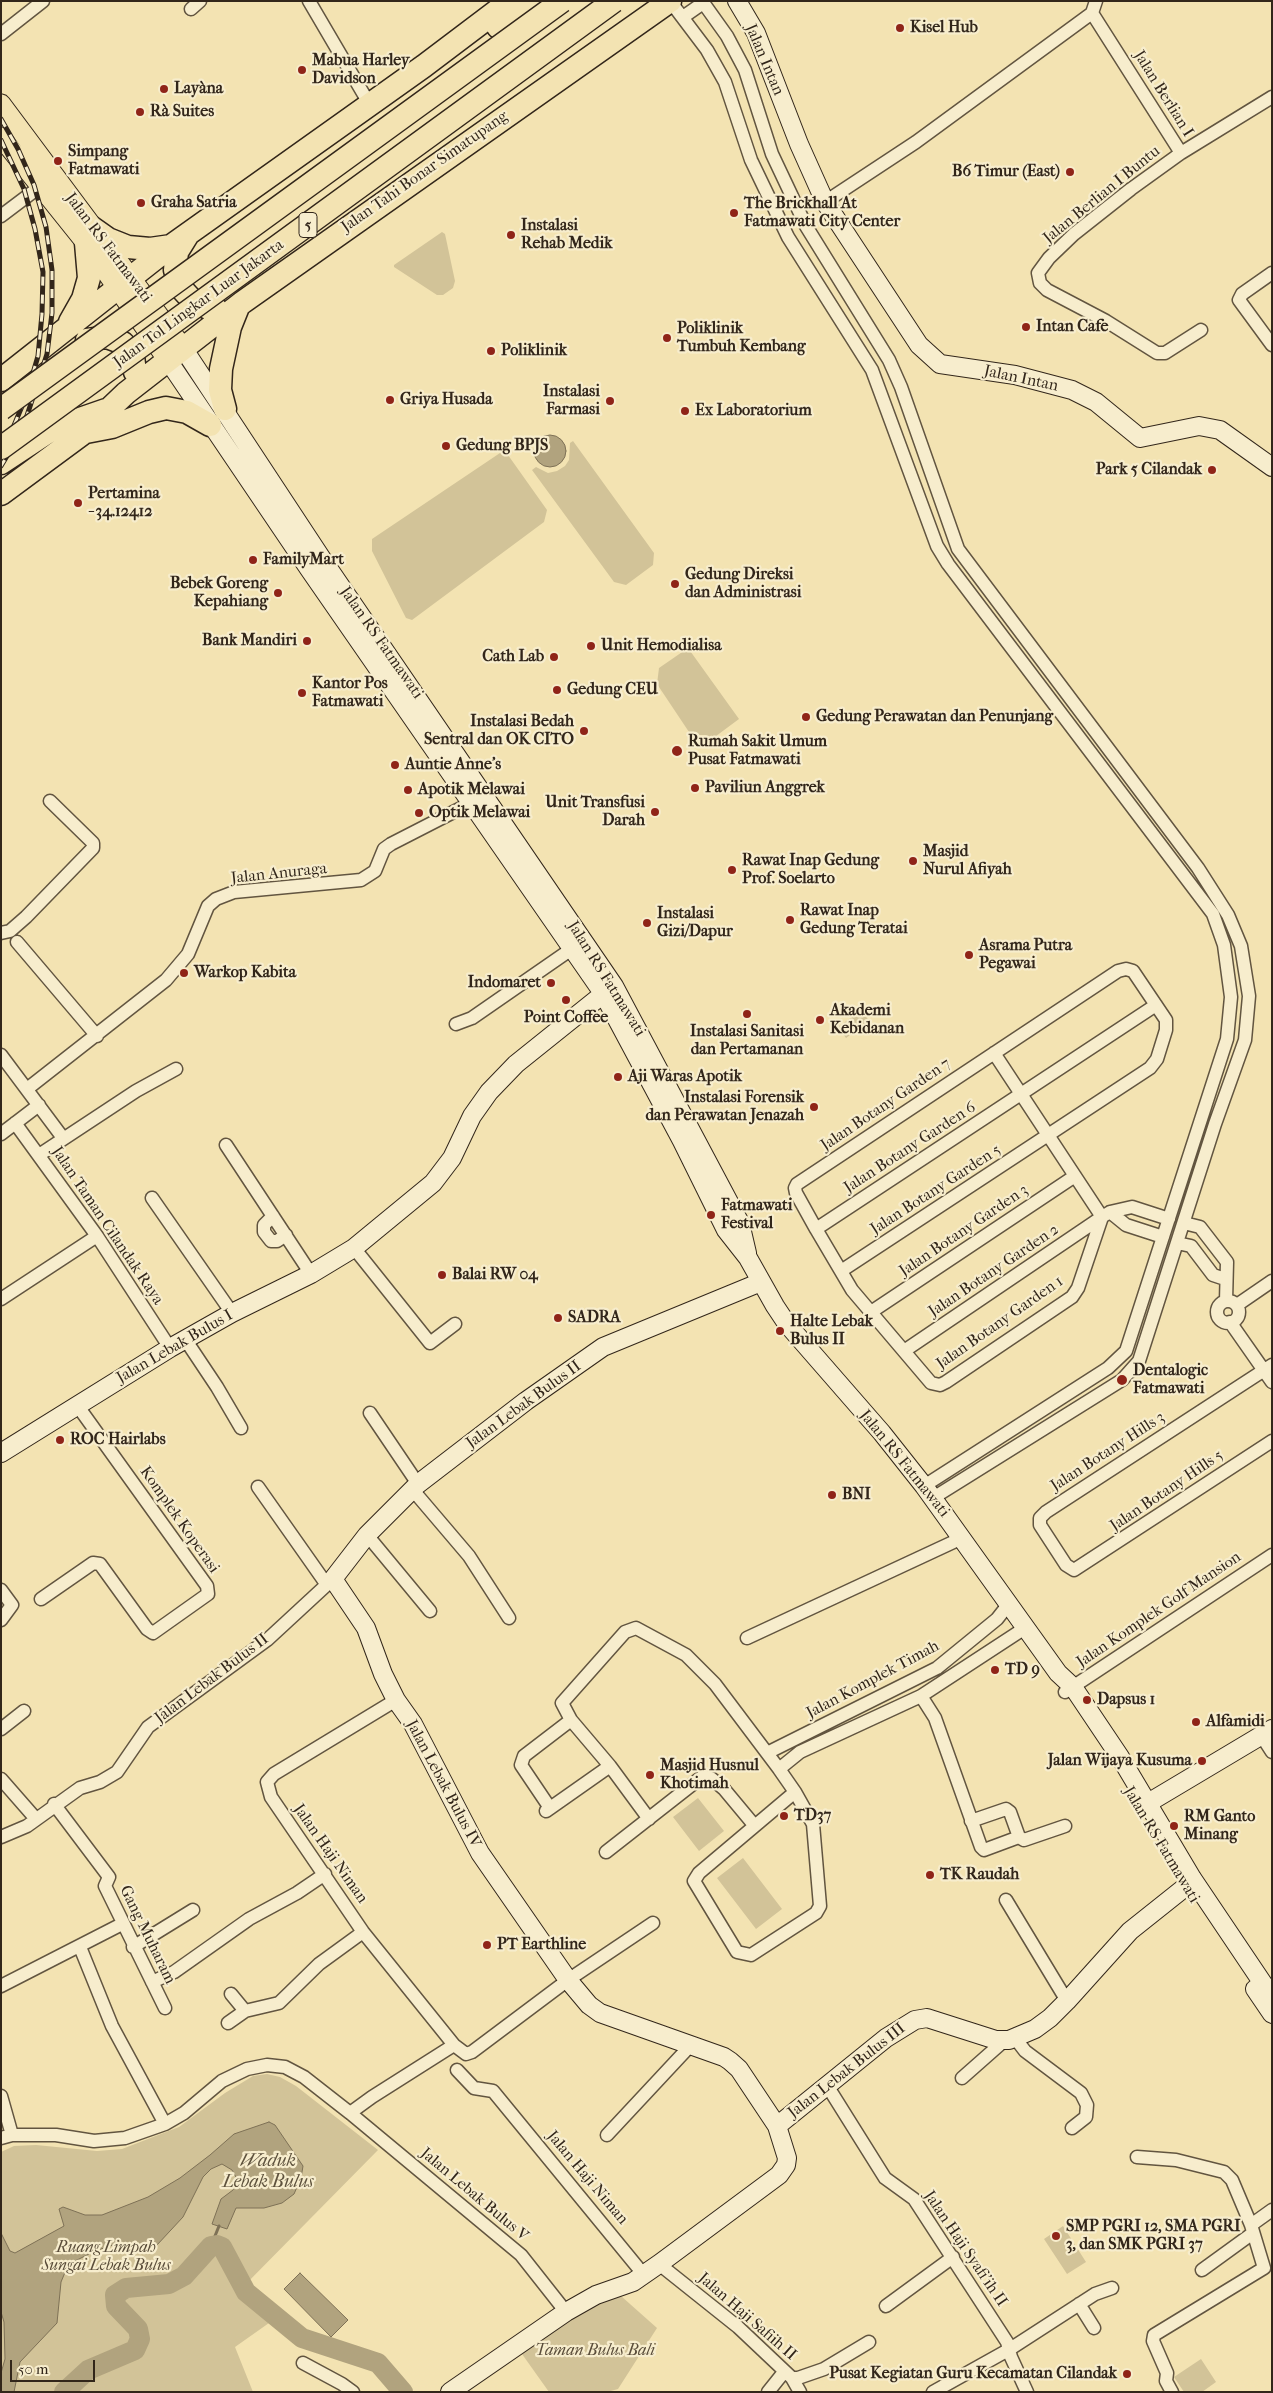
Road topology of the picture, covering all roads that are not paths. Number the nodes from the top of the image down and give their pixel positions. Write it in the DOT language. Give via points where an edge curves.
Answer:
graph roads {
  1 [pos="42,1"];
  2 [pos="309,1"];
  3 [pos="510,1"];
  4 [pos="533,1"];
  5 [pos="562,1"];
  6 [pos="614,1"];
  7 [pos="646,1"];
  8 [pos="737,1"];
  9 [pos="703,2"];
  10 [pos="1094,7"];
  11 [pos="677,9"];
  12 [pos="1,34"];
  13 [pos="436,57"];
  14 [pos="563,75"];
  15 [pos="1272,97"];
  16 [pos="1,104"];
  17 [pos="370,104"];
  18 [pos="1,137"];
  19 [pos="1181,153"];
  20 [pos="42,185"];
  21 [pos="825,202"];
  22 [pos="1,216"];
  23 [pos="88,235"];
  24 [pos="179,240"];
  25 [pos="1272,273"];
  26 [pos="124,284"];
  27 [pos="240,304"];
  28 [pos="1201,330"];
  29 [pos="56,338"];
  30 [pos="1272,345"];
  31 [pos="175,354"];
  32 [pos="1,380"];
  33 [pos="901,387"];
  34 [pos="1,392"];
  35 [pos="882,395"];
  36 [pos="119,401"];
  37 [pos="1,409"];
  38 [pos="225,409"];
  39 [pos="210,426"];
  40 [pos="85,432"];
  41 [pos="1,448"];
  42 [pos="1,463"];
  43 [pos="1272,467"];
  44 [pos="7,488"];
  45 [pos="392,673"];
  46 [pos="50,801"];
  47 [pos="472,803"];
  48 [pos="1198,868"];
  49 [pos="1185,878"];
  50 [pos="1,933"];
  51 [pos="18,942"];
  52 [pos="573,948"];
  53 [pos="609,989"];
  54 [pos="1156,1005"];
  55 [pos="456,1024"];
  56 [pos="96,1036"];
  57 [pos="994,1053"];
  58 [pos="1,1056"];
  59 [pos="176,1069"];
  60 [pos="27,1089"];
  61 [pos="1021,1094"];
  62 [pos="39,1105"];
  63 [pos="16,1123"];
  64 [pos="1,1134"];
  65 [pos="1048,1135"];
  66 [pos="63,1138"];
  67 [pos="226,1145"];
  68 [pos="39,1155"];
  69 [pos="1075,1176"];
  70 [pos="152,1198"];
  71 [pos="1106,1215"];
  72 [pos="1169,1220"];
  73 [pos="1184,1223"];
  74 [pos="816,1229"];
  75 [pos="97,1236"];
  76 [pos="1163,1237"];
  77 [pos="1178,1243"];
  78 [pos="354,1248"];
  79 [pos="841,1271"];
  80 [pos="311,1274"];
  81 [pos="1225,1279"];
  82 [pos="1272,1281"];
  83 [pos="761,1282"];
  84 [pos="1,1300"];
  85 [pos="1231,1303"];
  86 [pos="871,1312"];
  87 [pos="232,1313"];
  88 [pos="1230,1322"];
  89 [pos="455,1324"];
  90 [pos="177,1343"];
  91 [pos="904,1351"];
  92 [pos="1268,1367"];
  93 [pos="1272,1382"];
  94 [pos="77,1405"];
  95 [pos="370,1413"];
  96 [pos="241,1428"];
  97 [pos="1272,1441"];
  98 [pos="1,1453"];
  99 [pos="415,1486"];
  100 [pos="258,1488"];
  101 [pos="929,1492"];
  102 [pos="367,1534"];
  103 [pos="962,1538"];
  104 [pos="1272,1555"];
  105 [pos="1081,1568"];
  106 [pos="330,1582"];
  107 [pos="1,1590"];
  108 [pos="41,1600"];
  109 [pos="1008,1605"];
  110 [pos="430,1611"];
  111 [pos="509,1618"];
  112 [pos="1,1620"];
  113 [pos="1025,1628"];
  114 [pos="746,1638"];
  115 [pos="1069,1689"];
  116 [pos="921,1696"];
  117 [pos="396,1700"];
  118 [pos="24,1711"];
  119 [pos="571,1720"];
  120 [pos="1,1730"];
  121 [pos="1266,1732"];
  122 [pos="793,1740"];
  123 [pos="800,1752"];
  124 [pos="1272,1752"];
  125 [pos="767,1753"];
  126 [pos="610,1766"];
  127 [pos="779,1769"];
  128 [pos="1,1779"];
  129 [pos="795,1792"];
  130 [pos="1148,1803"];
  131 [pos="54,1804"];
  132 [pos="36,1819"];
  133 [pos="649,1819"];
  134 [pos="971,1821"];
  135 [pos="754,1825"];
  136 [pos="1066,1826"];
  137 [pos="1,1837"];
  138 [pos="1019,1837"];
  139 [pos="606,1852"];
  140 [pos="325,1874"];
  141 [pos="1184,1888"];
  142 [pos="1006,1900"];
  143 [pos="193,1910"];
  144 [pos="654,1923"];
  145 [pos="122,1924"];
  146 [pos="363,1932"];
  147 [pos="133,1946"];
  148 [pos="80,1947"];
  149 [pos="568,1980"];
  150 [pos="152,1982"];
  151 [pos="1,1986"];
  152 [pos="231,1994"];
  153 [pos="1272,1997"];
  154 [pos="1067,2001"];
  155 [pos="165,2008"];
  156 [pos="245,2011"];
  157 [pos="1272,2014"];
  158 [pos="228,2023"];
  159 [pos="1010,2039"];
  160 [pos="454,2045"];
  161 [pos="690,2046"];
  162 [pos="457,2070"];
  163 [pos="962,2078"];
  164 [pos="828,2087"];
  165 [pos="1,2096"];
  166 [pos="350,2113"];
  167 [pos="165,2124"];
  168 [pos="777,2126"];
  169 [pos="1072,2128"];
  170 [pos="607,2135"];
  171 [pos="7,2136"];
  172 [pos="1137,2157"];
  173 [pos="1272,2210"];
  174 [pos="1252,2229"];
  175 [pos="952,2257"];
  176 [pos="659,2264"];
  177 [pos="1202,2270"];
  178 [pos="644,2275"];
  179 [pos="1112,2288"];
  180 [pos="1079,2304"];
  181 [pos="886,2306"];
  182 [pos="566,2312"];
  183 [pos="1094,2328"];
  184 [pos="869,2342"];
  185 [pos="1010,2350"];
  186 [pos="304,2363"];
  187 [pos="788,2375"];
  188 [pos="353,2392"];
  189 [pos="450,2392"];
  190 [pos="768,2392"];
  191 [pos="800,2392"];
  192 [pos="933,2392"];
  193 [pos="1027,2392"];
  194 [pos="1172,2392"];
  1 -- 12 [label="street"];
  2 -- 17 [label="street"];
  3 -- 13 [label="highway"];
  4 -- 13 [label="highway" via="460,53"];
  5 -- 37 [label="highway, Jalan Tol Lingkar Luar Jakarta / 5, bridge"];
  6 -- 41 [label="highway, Jalan Tol Lingkar Luar Jakarta / 5, bridge"];
  7 -- 14 [label="highway" via="591,43"];
  8 -- 21 [label="street, Jalan Intan" via="756,33 798,144"];
  9 -- 11 [label="street"];
  9 -- 33 [label="street" via="727,36 745,70 772,154 806,226 890,360"];
  10 -- 19 [label="street, Jalan Berlian I"];
  10 -- 21 [label="street" via="941,125"];
  11 -- 14 [label="highway, Jalan Tahi Bonar Simatupang"];
  11 -- 35 [label="street" via="707,50 725,82 752,160 788,237 872,370"];
  13 -- 17 [label="highway"];
  14 -- 27 [label="highway, Jalan Tahi Bonar Simatupang"];
  15 -- 19 [label="street, Jalan Berlian I"];
  16 -- 23 [label="main road, Jalan RS Fatmawati"];
  17 -- 24 [label="highway"];
  18 -- 20 [label="main road, Jalan RS Fatmawati"];
  19 -- 28 [label="street, Jalan Berlian I Buntu" via="1074,234 1040,269 1038,280 1047,290 1161,354"];
  20 -- 22 [label="street"];
  20 -- 23 [label="main road, Jalan RS Fatmawati"];
  21 -- 43 [label="street, Jalan Intan" via="919,345 940,364 1014,375 1072,390 1096,402 1140,438 1199,426 1220,430"];
  23 -- 24 [label="highway" via="128,247 150,249"];
  23 -- 26 [label="main road, Jalan RS Fatmawati"];
  23 -- 29 [label="highway" via="89,278 83,299"];
  24 -- 26 [label="highway"];
  24 -- 27 [label="highway" via="175,270 180,287 192,300 208,308 226,309"];
  25 -- 30 [label="street" via="1242,294 1239,300"];
  26 -- 29 [label="highway"];
  26 -- 31 [label="main road, Jalan RS Fatmawati"];
  27 -- 31 [label="highway, Jalan Tahi Bonar Simatupang"];
  27 -- 38 [label="highway" via="230,326 221,369 220,390"];
  29 -- 32 [label="highway"];
  31 -- 36 [label="highway, Jalan Tahi Bonar Simatupang"];
  31 -- 38 [label="street, Jalan RS Fatmawati"];
  31 -- 39 [label="street, Jalan RS Fatmawati"];
  33 -- 35 [label="street"];
  33 -- 48 [label="street" via="958,549"];
  34 -- 36 [label="highway" via="81,343 102,336 123,343 133,356 135,372"];
  35 -- 49 [label="street" via="937,546 948,564"];
  36 -- 40 [label="highway"];
  36 -- 42 [label="highway" via="54,428"];
  38 -- 45 [label="street, Jalan RS Fatmawati"];
  39 -- 40 [label="highway" via="187,412 166,408 112,427"];
  39 -- 45 [label="street, Jalan RS Fatmawati"];
  40 -- 44 [label="highway"];
  45 -- 47 [label="street, Jalan RS Fatmawati"];
  45 -- 53 [label="street, Jalan RS Fatmawati"];
  46 -- 50 [label="street" via="93,844 26,917 10,931"];
  47 -- 52 [label="street, Jalan RS Fatmawati"];
  47 -- 56 [label="street, Jalan Anuraga" via="391,844 384,849 375,871 361,880 234,892 216,899 208,906 188,954 166,980"];
  48 -- 49 [label="street"];
  48 -- 73 [label="street" via="1228,914 1241,946 1249,996 1245,1040"];
  49 -- 72 [label="street" via="1216,922 1224,946 1231,997 1227,1039"];
  51 -- 56 [label="street"];
  52 -- 53 [label="street, Jalan RS Fatmawati"];
  52 -- 55 [label="street" via="472,1018"];
  53 -- 78 [label="street, Jalan Lebak Bulus I" via="516,1064 489,1092 472,1116 452,1158 433,1183"];
  53 -- 83 [label="street, Jalan RS Fatmawati" via="699,1157 726,1230 748,1258"];
  54 -- 57 [label="street, Jalan Botany Garden 7" via="1133,971 1118,971"];
  54 -- 61 [label="street, Jalan Botany Garden 6"];
  54 -- 65 [label="street, Jalan Botany Garden 5" via="1166,1020 1166,1030 1157,1059 1150,1068"];
  56 -- 60 [label="street, Jalan Anuraga"];
  57 -- 61 [label="street"];
  57 -- 74 [label="street, Jalan Botany Garden 7" via="797,1184 796,1193"];
  58 -- 60 [label="street, Jalan Taman Cilandak Raya"];
  59 -- 66 [label="street"];
  60 -- 62 [label="street, Jalan Taman Cilandak Raya"];
  61 -- 65 [label="street"];
  61 -- 74 [label="street, Jalan Botany Garden 6"];
  62 -- 63 [label="street"];
  62 -- 66 [label="street, Jalan Taman Cilandak Raya"];
  63 -- 64 [label="street"];
  63 -- 68 [label="street, Jalan Taman Cilandak Raya"];
  65 -- 69 [label="street"];
  65 -- 79 [label="street, Jalan Botany Garden 5"];
  66 -- 68 [label="street"];
  67 -- 80 [label="street"];
  68 -- 75 [label="street, Jalan Taman Cilandak Raya"];
  69 -- 71 [label="street"];
  69 -- 86 [label="street, Jalan Botany Garden 3"];
  70 -- 87 [label="street"];
  71 -- 72 [label="street" via="1132,1207"];
  71 -- 76 [label="street"];
  71 -- 91 [label="street, Jalan Botany Garden 2"];
  71 -- 91 [label="street, Jalan Botany Garden 1" via="1072,1296 946,1382 940,1385 932,1383"];
  72 -- 76 [label="street"];
  73 -- 77 [label="street"];
  73 -- 81 [label="street" via="1200,1227 1227,1262"];
  74 -- 79 [label="street"];
  75 -- 84 [label="street"];
  75 -- 90 [label="street, Jalan Taman Cilandak Raya"];
  76 -- 101 [label="street" via="1126,1351 1108,1368"];
  77 -- 81 [label="street" via="1191,1246 1213,1275"];
  77 -- 101 [label="street" via="1140,1360 1122,1380"];
  78 -- 80 [label="street, Jalan Lebak Bulus I"];
  78 -- 89 [label="street" via="430,1343"];
  79 -- 86 [label="street"];
  80 -- 87 [label="street, Jalan Lebak Bulus I"];
  81 -- 85 [label="street"];
  82 -- 85 [label="street"];
  83 -- 99 [label="street, Jalan Lebak Bulus II" via="603,1347"];
  83 -- 101 [label="street, Jalan RS Fatmawati" via="787,1324"];
  85 -- 88 [label="street" via="1238,1316"];
  85 -- 88 [label="street" via="1217,1308 1217,1314 1224,1322"];
  86 -- 91 [label="street"];
  87 -- 90 [label="street, Jalan Lebak Bulus I"];
  88 -- 92 [label="street"];
  90 -- 94 [label="street, Jalan Lebak Bulus I"];
  90 -- 96 [label="street, Jalan Taman Cilandak Raya" via="217,1387"];
  92 -- 93 [label="street"];
  92 -- 105 [label="street, Jalan Botany Hills 3" via="1040,1518 1040,1525 1066,1565 1074,1570"];
  94 -- 98 [label="street, Jalan Lebak Bulus I"];
  94 -- 108 [label="street, Komplek Koperasi" via="207,1586 208,1594 153,1633 100,1564 93,1563"];
  95 -- 99 [label="street"];
  97 -- 105 [label="street, Jalan Botany Hills 5"];
  99 -- 102 [label="street, Jalan Lebak Bulus II"];
  99 -- 111 [label="street" via="469,1556"];
  100 -- 106 [label="street"];
  101 -- 103 [label="street, Jalan RS Fatmawati"];
  102 -- 106 [label="street, Jalan Lebak Bulus II"];
  102 -- 110 [label="street"];
  103 -- 109 [label="street, Jalan RS Fatmawati"];
  103 -- 114 [label="street"];
  104 -- 115 [label="street, Jalan Komplek Golf Mansion"];
  106 -- 117 [label="street, Jalan Lebak Bulus IV" via="366,1628"];
  106 -- 131 [label="street, Jalan Lebak Bulus II" via="267,1640 148,1727 117,1772"];
  107 -- 112 [label="street" via="12,1605"];
  109 -- 113 [label="street, Jalan RS Fatmawati"];
  109 -- 122 [label="street, Jalan Komplek Timah" via="997,1619 937,1668"];
  113 -- 115 [label="street, Jalan RS Fatmawati"];
  113 -- 116 [label="street, Jalan Komplek Timah"];
  115 -- 130 [label="street, Jalan RS Fatmawati"];
  115 -- 141 [label="street, Jalan RS Fatmawati"];
  116 -- 123 [label="street, Jalan Komplek Timah"];
  116 -- 134 [label="street" via="935,1718"];
  117 -- 140 [label="street, Jalan Haji Niman" via="274,1774 267,1782 271,1797"];
  117 -- 149 [label="street, Jalan Lebak Bulus IV" via="413,1724 480,1854"];
  118 -- 120 [label="street"];
  119 -- 125 [label="street" via="562,1703 564,1700 625,1632 636,1628 686,1655 715,1684"];
  119 -- 126 [label="street"];
  119 -- 126 [label="street" via="524,1756 521,1765 548,1810"];
  121 -- 124 [label="street"];
  121 -- 130 [label="street"];
  122 -- 123 [label="street"];
  122 -- 125 [label="street, Jalan Komplek Timah"];
  123 -- 127 [label="street, Jalan Komplek Timah"];
  125 -- 127 [label="street"];
  126 -- 133 [label="street"];
  127 -- 129 [label="street"];
  128 -- 132 [label="street"];
  129 -- 135 [label="street"];
  129 -- 135 [label="street" via="813,1824 820,1906 816,1913 751,1955 737,1952 694,1882 698,1873"];
  130 -- 153 [label="street, Jalan RS Fatmawati" via="1192,1878"];
  131 -- 132 [label="street, Jalan Lebak Bulus II"];
  131 -- 145 [label="street, Gang Muharam" via="109,1877 105,1886"];
  132 -- 137 [label="street, Jalan Lebak Bulus II"];
  133 -- 135 [label="street" via="703,1776 711,1778 724,1789"];
  133 -- 139 [label="street"];
  134 -- 138 [label="street" via="1006,1809"];
  134 -- 138 [label="street" via="984,1850"];
  136 -- 138 [label="street" via="1026,1840"];
  140 -- 146 [label="street, Jalan Haji Niman"];
  140 -- 150 [label="street" via="241,1924 174,1972"];
  141 -- 154 [label="street" via="1130,1931"];
  141 -- 157 [label="street, Jalan RS Fatmawati"];
  142 -- 154 [label="street"];
  143 -- 147 [label="street"];
  144 -- 149 [label="street"];
  145 -- 147 [label="street, Gang Muharam"];
  145 -- 148 [label="street"];
  146 -- 156 [label="street" via="319,1964 279,2003"];
  146 -- 160 [label="street, Jalan Haji Niman"];
  147 -- 150 [label="street, Gang Muharam"];
  148 -- 151 [label="street"];
  148 -- 167 [label="street" via="112,2026"];
  149 -- 160 [label="street, Jalan Haji Niman" via="472,2052 466,2054"];
  149 -- 161 [label="street, Jalan Lebak Bulus IV" via="600,2013"];
  150 -- 155 [label="street, Gang Muharam"];
  152 -- 156 [label="street"];
  154 -- 159 [label="street" via="1035,2029"];
  156 -- 158 [label="street"];
  159 -- 163 [label="street"];
  159 -- 164 [label="street, Jalan Lebak Bulus III" via="996,2040 927,2018 915,2020 886,2038"];
  159 -- 169 [label="street" via="1082,2093 1087,2105 1086,2117"];
  160 -- 166 [label="street"];
  161 -- 168 [label="street, Jalan Lebak Bulus IV" via="724,2057 739,2068"];
  161 -- 170 [label="street"];
  162 -- 178 [label="street, Jalan Haji Niman" via="474,2088 493,2091"];
  164 -- 168 [label="street, Jalan Lebak Bulus III"];
  164 -- 175 [label="street, Jalan Haji Syafi'ih II" via="885,2178 914,2199"];
  165 -- 171 [label="street"];
  166 -- 167 [label="street, Jalan Lebak Bulus V" via="304,2077 285,2067 267,2065 248,2069 222,2081 184,2113"];
  166 -- 182 [label="street, Jalan Lebak Bulus V" via="521,2255"];
  167 -- 171 [label="street, Jalan Lebak Bulus V" via="125,2138 94,2141 56,2135"];
  168 -- 176 [label="street, Jalan Lebak Bulus III" via="787,2158 779,2175"];
  172 -- 174 [label="street" via="1176,2160 1224,2172 1232,2180"];
  173 -- 174 [label="street"];
  174 -- 177 [label="street"];
  174 -- 194 [label="street" via="1264,2265 1262,2270 1152,2338"];
  175 -- 181 [label="street"];
  175 -- 185 [label="street, Jalan Haji Syafi'ih II"];
  176 -- 178 [label="street, Jalan Lebak Bulus III"];
  176 -- 187 [label="street, Jalan Haji Safiih II" via="738,2327"];
  178 -- 182 [label="street, Jalan Lebak Bulus III" via="596,2295"];
  179 -- 180 [label="street"];
  180 -- 183 [label="street"];
  180 -- 185 [label="street"];
  182 -- 189 [label="street, Jalan Lebak Bulus III"];
  184 -- 187 [label="street, Jalan Haji Safiih II" via="824,2369 798,2378"];
  185 -- 192 [label="street"];
  185 -- 193 [label="street, Jalan Haji Syafi'ih II"];
  186 -- 188 [label="street"];
  187 -- 190 [label="street"];
  187 -- 191 [label="street"];
}
